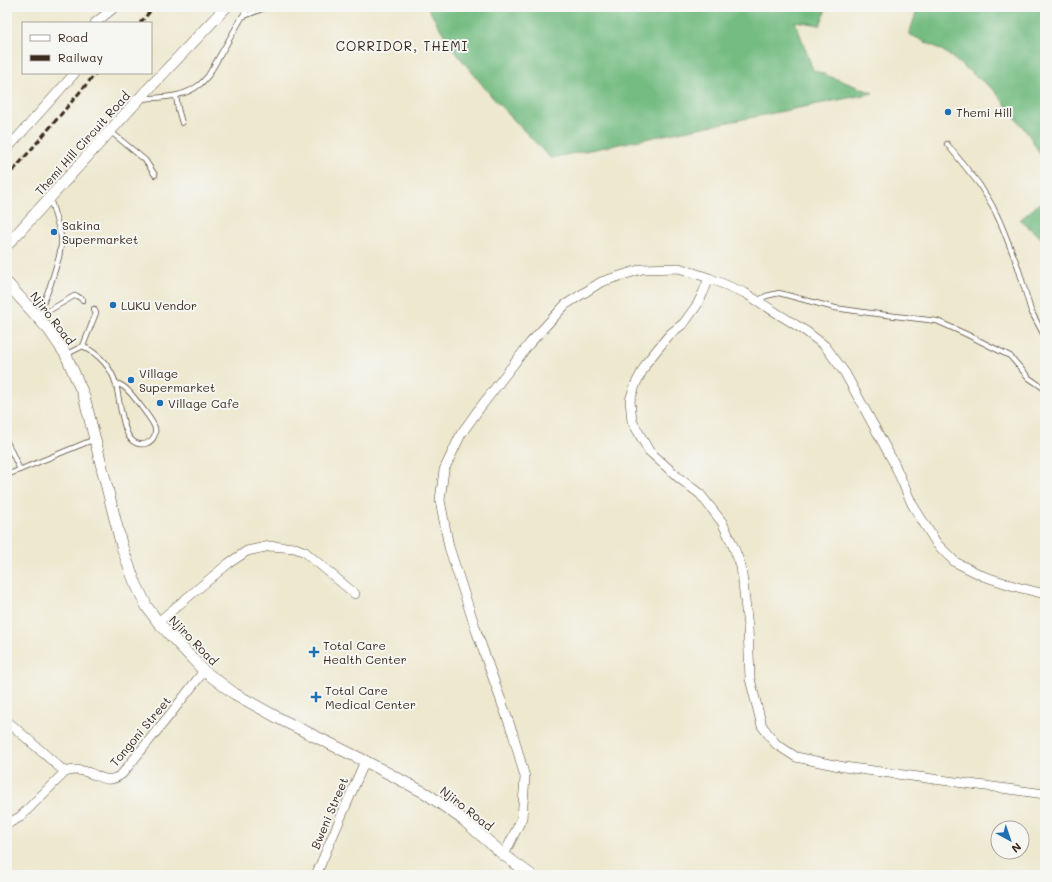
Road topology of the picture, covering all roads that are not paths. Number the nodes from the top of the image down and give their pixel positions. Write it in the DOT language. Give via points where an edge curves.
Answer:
graph roads {
  1 [pos="115,7"];
  2 [pos="226,7"];
  3 [pos="248,7"];
  4 [pos="267,7"];
  5 [pos="242,17"];
  6 [pos="96,22"];
  7 [pos="74,74"];
  8 [pos="176,96"];
  9 [pos="138,100"];
  10 [pos="182,123"];
  11 [pos="110,131"];
  12 [pos="947,144"];
  13 [pos="7,149"];
  14 [pos="155,175"];
  15 [pos="50,198"];
  16 [pos="7,245"];
  17 [pos="709,278"];
  18 [pos="7,284"];
  19 [pos="83,300"];
  20 [pos="757,301"];
  21 [pos="94,309"];
  22 [pos="38,317"];
  23 [pos="1045,337"];
  24 [pos="83,346"];
  25 [pos="66,355"];
  26 [pos="116,382"];
  27 [pos="1045,389"];
  28 [pos="95,439"];
  29 [pos="7,442"];
  30 [pos="20,470"];
  31 [pos="7,475"];
  32 [pos="355,594"];
  33 [pos="1045,594"];
  34 [pos="158,622"];
  35 [pos="204,671"];
  36 [pos="7,721"];
  37 [pos="365,761"];
  38 [pos="65,772"];
  39 [pos="1045,794"];
  40 [pos="7,824"];
  41 [pos="504,855"];
  42 [pos="316,875"];
  43 [pos="531,875"];
  1 -- 6 [label="street"];
  2 -- 9 [label="street, Themi Hill Circuit Road"];
  3 -- 5 [label="lane"];
  4 -- 5 [label="lane"];
  5 -- 8 [label="lane" via="208,76 192,90"];
  7 -- 13 [label="street"];
  8 -- 9 [label="lane"];
  8 -- 10 [label="lane"];
  9 -- 11 [label="street, Themi Hill Circuit Road"];
  11 -- 14 [label="lane" via="145,160"];
  11 -- 15 [label="street, Themi Hill Circuit Road"];
  12 -- 23 [label="lane" via="979,184 992,205 1018,267 1030,311"];
  15 -- 16 [label="street, Themi Hill Circuit Road"];
  15 -- 22 [label="lane" via="62,236 59,257"];
  17 -- 20 [label="street" via="745,293"];
  17 -- 39 [label="street" via="697,305 684,323 670,334 647,362 630,400 632,421 649,450 700,494 722,522 732,543 741,566 748,627 750,679 762,726 776,744 796,757 844,767"];
  17 -- 41 [label="street" via="679,268 642,269 601,282 565,305 530,343 479,409 461,434 444,470 440,500 448,547 513,734 525,777 522,818"];
  18 -- 22 [label="street, Njiro Road"];
  19 -- 22 [label="lane" via="74,296"];
  20 -- 27 [label="lane" via="780,293 835,308 937,321 1010,356 1029,378"];
  20 -- 33 [label="street" via="825,346 845,373 894,463 912,504 937,544 955,562 983,576"];
  21 -- 24 [label="lane" via="96,313"];
  22 -- 25 [label="street, Njiro Road"];
  24 -- 25 [label="lane"];
  24 -- 26 [label="lane" via="101,359"];
  25 -- 28 [label="street, Njiro Road" via="84,396"];
  26 -- 26 [label="lane" via="127,433 136,444 143,445 151,440 155,428 130,392"];
  28 -- 30 [label="lane"];
  28 -- 34 [label="street, Njiro Road" via="122,547 134,580 147,607"];
  29 -- 30 [label="lane"];
  30 -- 31 [label="lane"];
  32 -- 34 [label="street" via="304,552 295,548 270,546 247,550"];
  34 -- 35 [label="street, Njiro Road"];
  35 -- 37 [label="street, Njiro Road" via="235,694"];
  35 -- 38 [label="street, Tongoni Street" via="122,774 110,780 84,771"];
  36 -- 38 [label="street"];
  37 -- 41 [label="street, Njiro Road" via="427,794 461,818"];
  37 -- 42 [label="street, Bweni Street"];
  38 -- 40 [label="street" via="20,816"];
  41 -- 43 [label="street, Njiro Road"];
}
